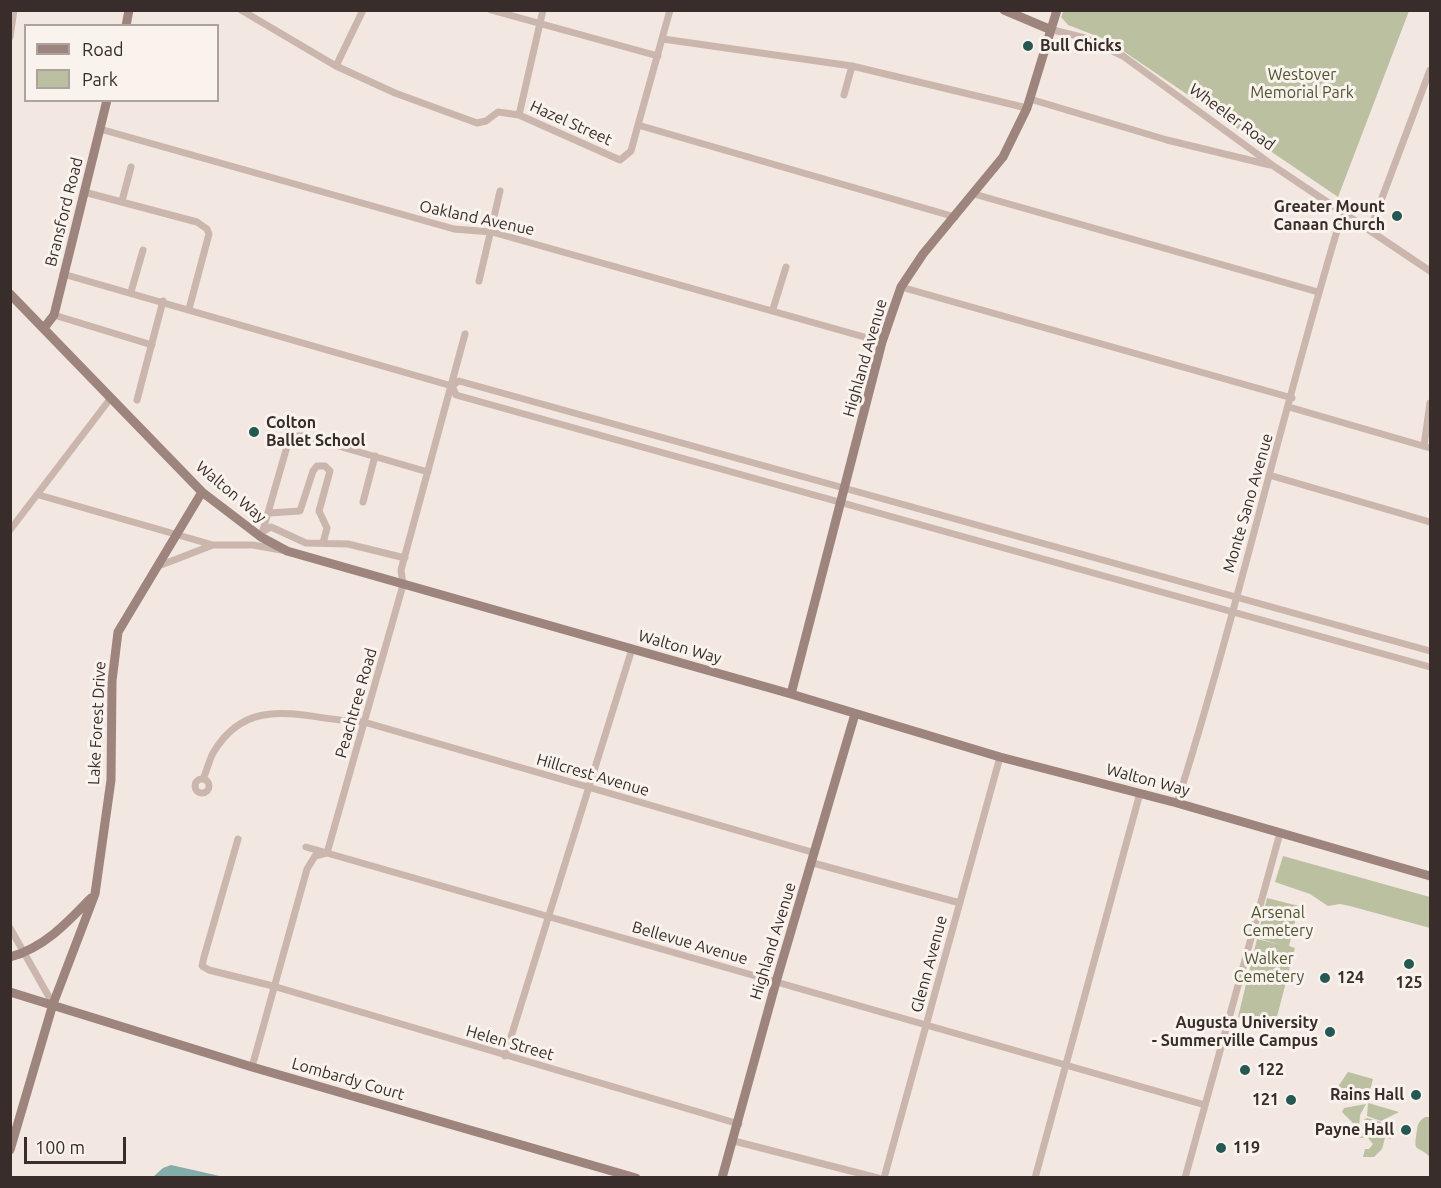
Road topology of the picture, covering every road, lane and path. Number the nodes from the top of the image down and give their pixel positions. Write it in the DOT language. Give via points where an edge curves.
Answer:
graph roads {
  1 [pos="14,10"];
  2 [pos="241,10"];
  3 [pos="363,10"];
  4 [pos="491,10"];
  5 [pos="543,10"];
  6 [pos="670,10"];
  7 [pos="1004,10"];
  8 [pos="1057,10"];
  9 [pos="539,26"];
  10 [pos="1049,29"];
  11 [pos="10,37"];
  12 [pos="663,39"];
  13 [pos="658,56"];
  14 [pos="336,66"];
  15 [pos="852,66"];
  16 [pos="1431,70"];
  17 [pos="844,95"];
  18 [pos="107,102"];
  19 [pos="1029,103"];
  20 [pos="519,115"];
  21 [pos="638,125"];
  22 [pos="100,129"];
  23 [pos="131,167"];
  24 [pos="1275,167"];
  25 [pos="500,191"];
  26 [pos="84,192"];
  27 [pos="974,195"];
  28 [pos="122,201"];
  29 [pos="1343,211"];
  30 [pos="955,217"];
  31 [pos="1370,230"];
  32 [pos="492,232"];
  33 [pos="143,250"];
  34 [pos="786,267"];
  35 [pos="1431,270"];
  36 [pos="63,274"];
  37 [pos="479,282"];
  38 [pos="901,287"];
  39 [pos="131,292"];
  40 [pos="1318,292"];
  41 [pos="10,294"];
  42 [pos="163,301"];
  43 [pos="189,309"];
  44 [pos="773,309"];
  45 [pos="54,315"];
  46 [pos="44,328"];
  47 [pos="465,333"];
  48 [pos="882,342"];
  49 [pos="152,345"];
  50 [pos="452,386"];
  51 [pos="1292,398"];
  52 [pos="110,399"];
  53 [pos="137,400"];
  54 [pos="1431,403"];
  55 [pos="544,405"];
  56 [pos="1289,407"];
  57 [pos="540,418"];
  58 [pos="696,447"];
  59 [pos="1427,447"];
  60 [pos="375,456"];
  61 [pos="692,460"];
  62 [pos="428,472"];
  63 [pos="1269,475"];
  64 [pos="846,488"];
  65 [pos="202,492"];
  66 [pos="39,495"];
  67 [pos="363,502"];
  68 [pos="843,502"];
  69 [pos="269,513"];
  70 [pos="1431,522"];
  71 [pos="984,526"];
  72 [pos="10,530"];
  73 [pos="263,534"];
  74 [pos="176,535"];
  75 [pos="981,541"];
  76 [pos="323,543"];
  77 [pos="217,544"];
  78 [pos="1055,546"];
  79 [pos="287,551"];
  80 [pos="405,558"];
  81 [pos="1051,561"];
  82 [pos="160,565"];
  83 [pos="1140,569"];
  84 [pos="403,585"];
  85 [pos="1135,585"];
  86 [pos="1236,596"];
  87 [pos="1231,612"];
  88 [pos="1401,642"];
  89 [pos="632,649"];
  90 [pos="1431,651"];
  91 [pos="1396,658"];
  92 [pos="1431,667"];
  93 [pos="791,694"];
  94 [pos="855,714"];
  95 [pos="364,722"];
  96 [pos="1000,757"];
  97 [pos="203,779"];
  98 [pos="589,787"];
  99 [pos="1140,793"];
  100 [pos="1178,803"];
  101 [pos="1280,833"];
  102 [pos="238,839"];
  103 [pos="306,847"];
  104 [pos="327,853"];
  105 [pos="814,858"];
  106 [pos="1431,876"];
  107 [pos="95,894"];
  108 [pos="960,903"];
  109 [pos="549,916"];
  110 [pos="10,928"];
  111 [pos="24,953"];
  112 [pos="10,957"];
  113 [pos="776,982"];
  114 [pos="273,986"];
  115 [pos="10,992"];
  116 [pos="53,1004"];
  117 [pos="926,1025"];
  118 [pos="505,1056"];
  119 [pos="1066,1065"];
  120 [pos="252,1067"];
  121 [pos="1205,1105"];
  122 [pos="739,1124"];
  123 [pos="734,1141"];
  124 [pos="11,1143"];
  125 [pos="636,1178"];
  126 [pos="722,1178"];
  127 [pos="878,1178"];
  128 [pos="884,1178"];
  129 [pos="1035,1178"];
  130 [pos="1185,1178"];
  1 -- 11 [label="street"];
  2 -- 14 [label="street, Hazel Street"];
  3 -- 14 [label="street"];
  4 -- 9 [label="street"];
  5 -- 9 [label="street"];
  6 -- 12 [label="street"];
  7 -- 10 [label="main road, Wheeler Road"];
  8 -- 10 [label="main road, Highland Avenue"];
  9 -- 13 [label="street"];
  9 -- 20 [label="street"];
  10 -- 19 [label="main road, Highland Avenue"];
  10 -- 24 [label="street, Wheeler Road" via="1085,38 1123,56"];
  12 -- 13 [label="street"];
  12 -- 15 [label="street"];
  13 -- 21 [label="street"];
  14 -- 20 [label="street, Hazel Street" via="477,123 498,112"];
  15 -- 17 [label="street"];
  15 -- 19 [label="street"];
  16 -- 31 [label="street"];
  18 -- 22 [label="main road, Bransford Road"];
  19 -- 24 [label="street"];
  19 -- 27 [label="main road, Highland Avenue" via="1003,157"];
  20 -- 21 [label="street, Hazel Street" via="620,160 631,151"];
  21 -- 30 [label="street, Hazel Street"];
  22 -- 26 [label="main road, Bransford Road"];
  22 -- 32 [label="street, Oakland Avenue" via="454,230"];
  23 -- 28 [label="street"];
  24 -- 29 [label="street, Wheeler Road"];
  25 -- 32 [label="street"];
  26 -- 28 [label="street"];
  26 -- 36 [label="main road, Bransford Road"];
  27 -- 30 [label="main road, Highland Avenue"];
  27 -- 40 [label="street"];
  28 -- 43 [label="street" via="197,222 207,229"];
  29 -- 31 [label="street, Wheeler Road"];
  29 -- 40 [label="street, Monte Sano Avenue"];
  30 -- 38 [label="main road, Highland Avenue"];
  31 -- 35 [label="street, Wheeler Road"];
  32 -- 37 [label="street"];
  32 -- 44 [label="street, Oakland Avenue"];
  33 -- 39 [label="street"];
  34 -- 44 [label="street"];
  36 -- 39 [label="street"];
  36 -- 45 [label="main road, Bransford Road"];
  38 -- 48 [label="main road, Highland Avenue"];
  38 -- 51 [label="street"];
  39 -- 42 [label="street"];
  40 -- 51 [label="street, Monte Sano Avenue"];
  41 -- 46 [label="main road, Walton Way"];
  42 -- 43 [label="street"];
  42 -- 49 [label="street"];
  43 -- 50 [label="street"];
  44 -- 48 [label="street, Oakland Avenue"];
  45 -- 46 [label="main road, Bransford Road"];
  45 -- 49 [label="street"];
  46 -- 52 [label="main road, Walton Way"];
  47 -- 50 [label="street, Peachtree Road"];
  48 -- 64 [label="main road, Highland Avenue"];
  49 -- 53 [label="street"];
  50 -- 55 [label="street" via="459,381"];
  50 -- 57 [label="street" via="456,395"];
  50 -- 62 [label="street, Peachtree Road"];
  51 -- 56 [label="street, Monte Sano Avenue"];
  52 -- 65 [label="main road, Walton Way"];
  52 -- 66 [label="street"];
  54 -- 59 [label="street"];
  55 -- 57 [label="street"];
  55 -- 58 [label="street"];
  56 -- 59 [label="street"];
  56 -- 63 [label="street, Monte Sano Avenue"];
  57 -- 61 [label="street"];
  58 -- 61 [label="street"];
  58 -- 64 [label="street"];
  60 -- 62 [label="street"];
  60 -- 67 [label="street"];
  60 -- 69 [label="street" via="295,436 288,443"];
  61 -- 68 [label="street"];
  62 -- 80 [label="street, Peachtree Road"];
  63 -- 70 [label="street"];
  63 -- 86 [label="street, Monte Sano Avenue"];
  64 -- 68 [label="main road, Highland Avenue"];
  64 -- 71 [label="street"];
  65 -- 73 [label="main road, Walton Way"];
  65 -- 74 [label="main road, Lake Forest Drive"];
  66 -- 72 [label="street"];
  66 -- 74 [label="street"];
  68 -- 75 [label="street"];
  68 -- 93 [label="main road, Highland Avenue"];
  69 -- 73 [label="street"];
  69 -- 76 [label="street" via="300,511 313,471 317,466 325,466 330,471 319,511 327,528"];
  71 -- 75 [label="street"];
  71 -- 78 [label="street"];
  73 -- 76 [label="street" via="271,527 306,543"];
  73 -- 79 [label="main road, Walton Way"];
  74 -- 77 [label="street"];
  74 -- 82 [label="main road, Lake Forest Drive"];
  75 -- 81 [label="street"];
  76 -- 80 [label="street" via="348,543"];
  77 -- 79 [label="street"];
  77 -- 82 [label="street"];
  78 -- 81 [label="street"];
  78 -- 83 [label="street"];
  79 -- 84 [label="main road, Walton Way"];
  80 -- 84 [label="street, Peachtree Road" via="401,570"];
  81 -- 85 [label="street"];
  82 -- 107 [label="main road, Lake Forest Drive" via="118,632 112,681 111,780"];
  83 -- 85 [label="street"];
  83 -- 86 [label="street"];
  84 -- 89 [label="main road, Walton Way"];
  84 -- 95 [label="street, Peachtree Road"];
  85 -- 87 [label="street"];
  86 -- 87 [label="street, Monte Sano Avenue"];
  86 -- 88 [label="street"];
  87 -- 91 [label="street"];
  87 -- 100 [label="street, Monte Sano Avenue"];
  88 -- 90 [label="street"];
  88 -- 91 [label="street"];
  89 -- 93 [label="main road, Walton Way"];
  89 -- 98 [label="street"];
  91 -- 92 [label="street"];
  93 -- 94 [label="main road, Walton Way"];
  94 -- 96 [label="main road, Walton Way"];
  94 -- 105 [label="main road, Highland Avenue"];
  95 -- 97 [label="street, Hillcrest Avenue" via="274,712 260,714 234,727 222,739"];
  95 -- 98 [label="street, Hillcrest Avenue"];
  95 -- 104 [label="street, Peachtree Road"];
  96 -- 99 [label="main road, Walton Way"];
  96 -- 108 [label="street, Glenn Avenue"];
  98 -- 105 [label="street, Hillcrest Avenue"];
  98 -- 109 [label="street"];
  99 -- 100 [label="main road, Walton Way"];
  99 -- 119 [label="street"];
  100 -- 101 [label="main road, Walton Way"];
  101 -- 106 [label="main road, Walton Way"];
  101 -- 121 [label="street"];
  102 -- 114 [label="street, Helen Street" via="202,966"];
  103 -- 104 [label="street, Bellevue Avenue"];
  104 -- 109 [label="street, Bellevue Avenue"];
  104 -- 114 [label="street" via="315,856 307,869"];
  105 -- 108 [label="street, Hillcrest Avenue"];
  105 -- 113 [label="main road, Highland Avenue"];
  107 -- 111 [label="main road" via="60,930"];
  107 -- 116 [label="main road, Lake Forest Drive"];
  108 -- 117 [label="street, Glenn Avenue"];
  109 -- 113 [label="street, Bellevue Avenue"];
  109 -- 118 [label="street"];
  110 -- 111 [label="street"];
  111 -- 112 [label="main road"];
  111 -- 116 [label="street"];
  113 -- 117 [label="street, Bellevue Avenue"];
  113 -- 122 [label="main road, Highland Avenue"];
  114 -- 118 [label="street, Helen Street"];
  114 -- 120 [label="street"];
  115 -- 116 [label="main road"];
  116 -- 120 [label="main road, Lombardy Court"];
  116 -- 124 [label="main road, Lake Forest Drive"];
  117 -- 119 [label="street, Bellevue Avenue"];
  117 -- 128 [label="street, Glenn Avenue"];
  118 -- 122 [label="street, Helen Street"];
  119 -- 121 [label="street, Bellevue Avenue"];
  119 -- 129 [label="street"];
  120 -- 125 [label="main road, Lombardy Court"];
  121 -- 130 [label="street"];
  122 -- 123 [label="main road, Highland Avenue"];
  123 -- 126 [label="main road, Highland Avenue"];
  123 -- 127 [label="street"];
}
